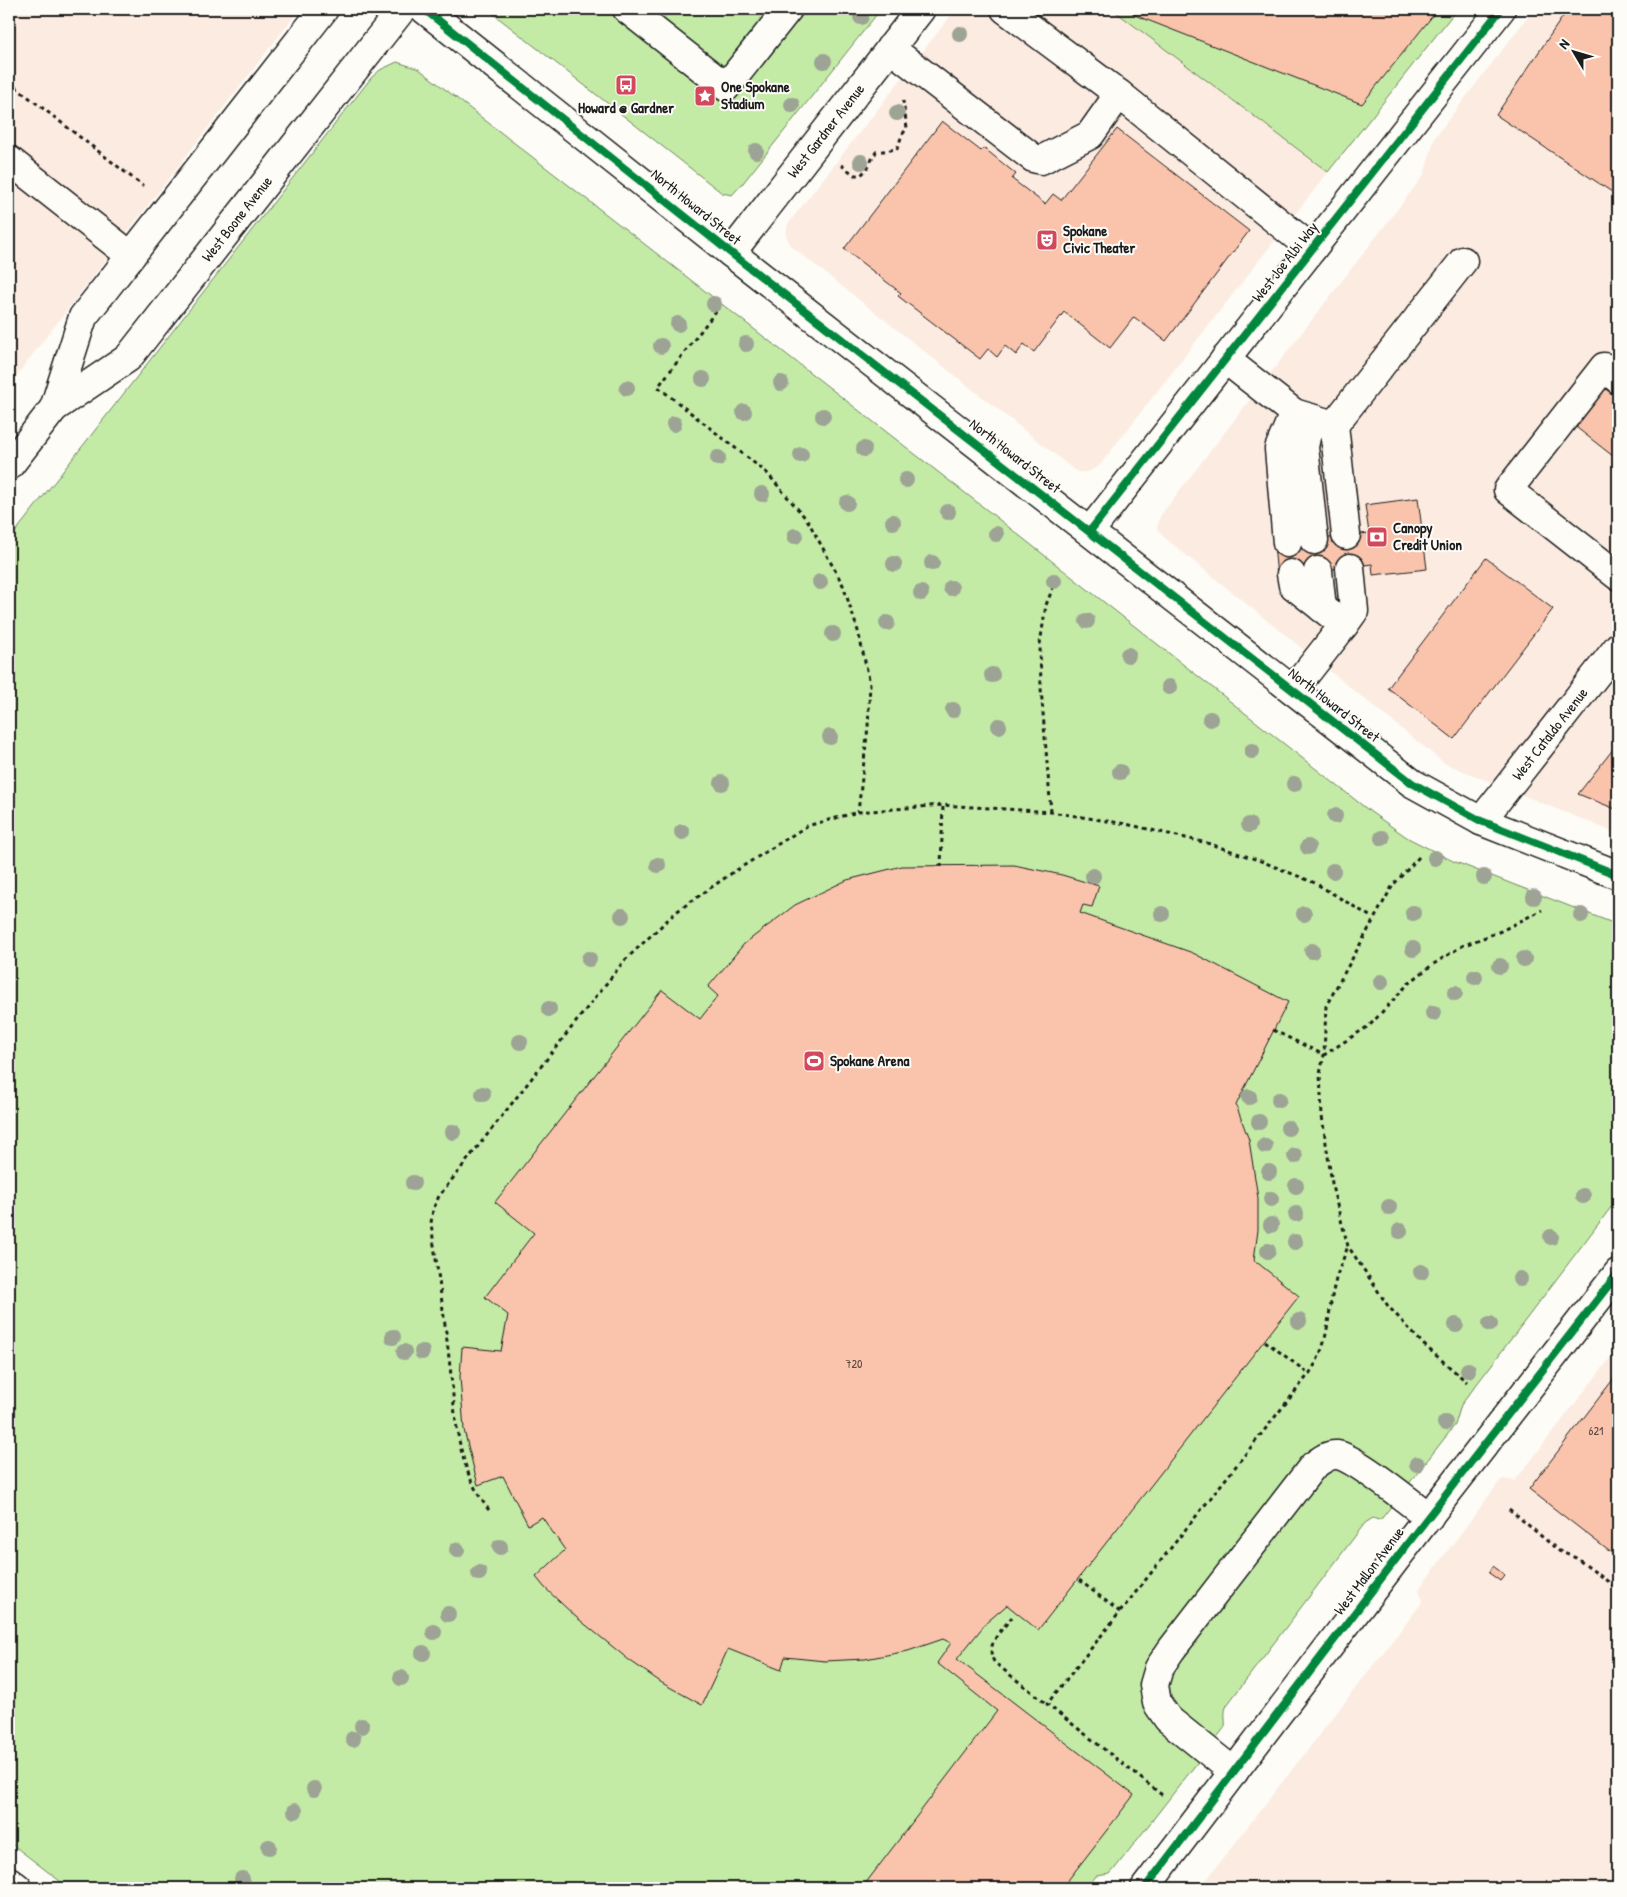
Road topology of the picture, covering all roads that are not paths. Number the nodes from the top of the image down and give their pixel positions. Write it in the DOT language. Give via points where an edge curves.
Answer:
graph roads {
  1 [pos="324,9"];
  2 [pos="402,9"];
  3 [pos="424,9"];
  4 [pos="627,9"];
  5 [pos="788,9"];
  6 [pos="921,9"];
  7 [pos="1005,9"];
  8 [pos="1501,9"];
  9 [pos="890,48"];
  10 [pos="1120,94"];
  11 [pos="9,160"];
  12 [pos="1312,250"];
  13 [pos="730,252"];
  14 [pos="131,256"];
  15 [pos="1463,261"];
  16 [pos="1225,359"];
  17 [pos="1618,378"];
  18 [pos="54,408"];
  19 [pos="1313,419"];
  20 [pos="9,466"];
  21 [pos="1090,532"];
  22 [pos="1346,535"];
  23 [pos="1314,540"];
  24 [pos="1287,543"];
  25 [pos="1350,568"];
  26 [pos="1318,571"];
  27 [pos="1291,574"];
  28 [pos="1618,576"];
  29 [pos="1322,608"];
  30 [pos="1344,625"];
  31 [pos="1618,647"];
  32 [pos="1293,690"];
  33 [pos="1481,820"];
  34 [pos="1618,876"];
  35 [pos="1618,1273"];
  36 [pos="1429,1517"];
  37 [pos="1234,1772"];
  38 [pos="9,1881"];
  39 [pos="18,1888"];
  40 [pos="1145,1888"];
  1 -- 14 [label="street, West Boone Avenue"];
  2 -- 18 [label="street, West Boone Avenue" via="128,358"];
  3 -- 13 [label="street, North Howard Street"];
  4 -- 5 [label="street" via="726,87"];
  6 -- 9 [label="street, West Gardner Avenue"];
  7 -- 10 [label="street"];
  8 -- 12 [label="street, West Joe Albi Way"];
  9 -- 10 [label="street" via="1033,158 1041,160 1090,135"];
  9 -- 13 [label="street, West Gardner Avenue"];
  10 -- 12 [label="street"];
  11 -- 14 [label="street"];
  12 -- 16 [label="street, West Joe Albi Way"];
  13 -- 21 [label="street, North Howard Street"];
  14 -- 18 [label="street, West Boone Avenue" via="83,317"];
  15 -- 19 [label="street"];
  16 -- 19 [label="street"];
  16 -- 21 [label="street, West Joe Albi Way"];
  17 -- 28 [label="street" via="1604,367 1508,490"];
  18 -- 20 [label="street, West Boone Avenue"];
  19 -- 22 [label="street"];
  19 -- 23 [label="street" via="1304,447"];
  19 -- 24 [label="street" via="1279,449"];
  21 -- 32 [label="street, North Howard Street"];
  25 -- 30 [label="street" via="1354,611"];
  26 -- 29 [label="street"];
  27 -- 29 [label="street" via="1293,585"];
  29 -- 30 [label="street"];
  30 -- 32 [label="street"];
  31 -- 33 [label="street, West Cataldo Avenue"];
  32 -- 33 [label="street, North Howard Street" via="1412,783"];
  33 -- 34 [label="street, North Howard Street"];
  35 -- 36 [label="street, West Mallon Avenue"];
  36 -- 37 [label="street, West Mallon Avenue"];
  36 -- 37 [label="street" via="1354,1462 1338,1455 1326,1456 1313,1466 1171,1650 1159,1668 1154,1685 1157,1704 1168,1719"];
  37 -- 40 [label="street, West Mallon Avenue"];
  38 -- 39 [label="street"];
}
